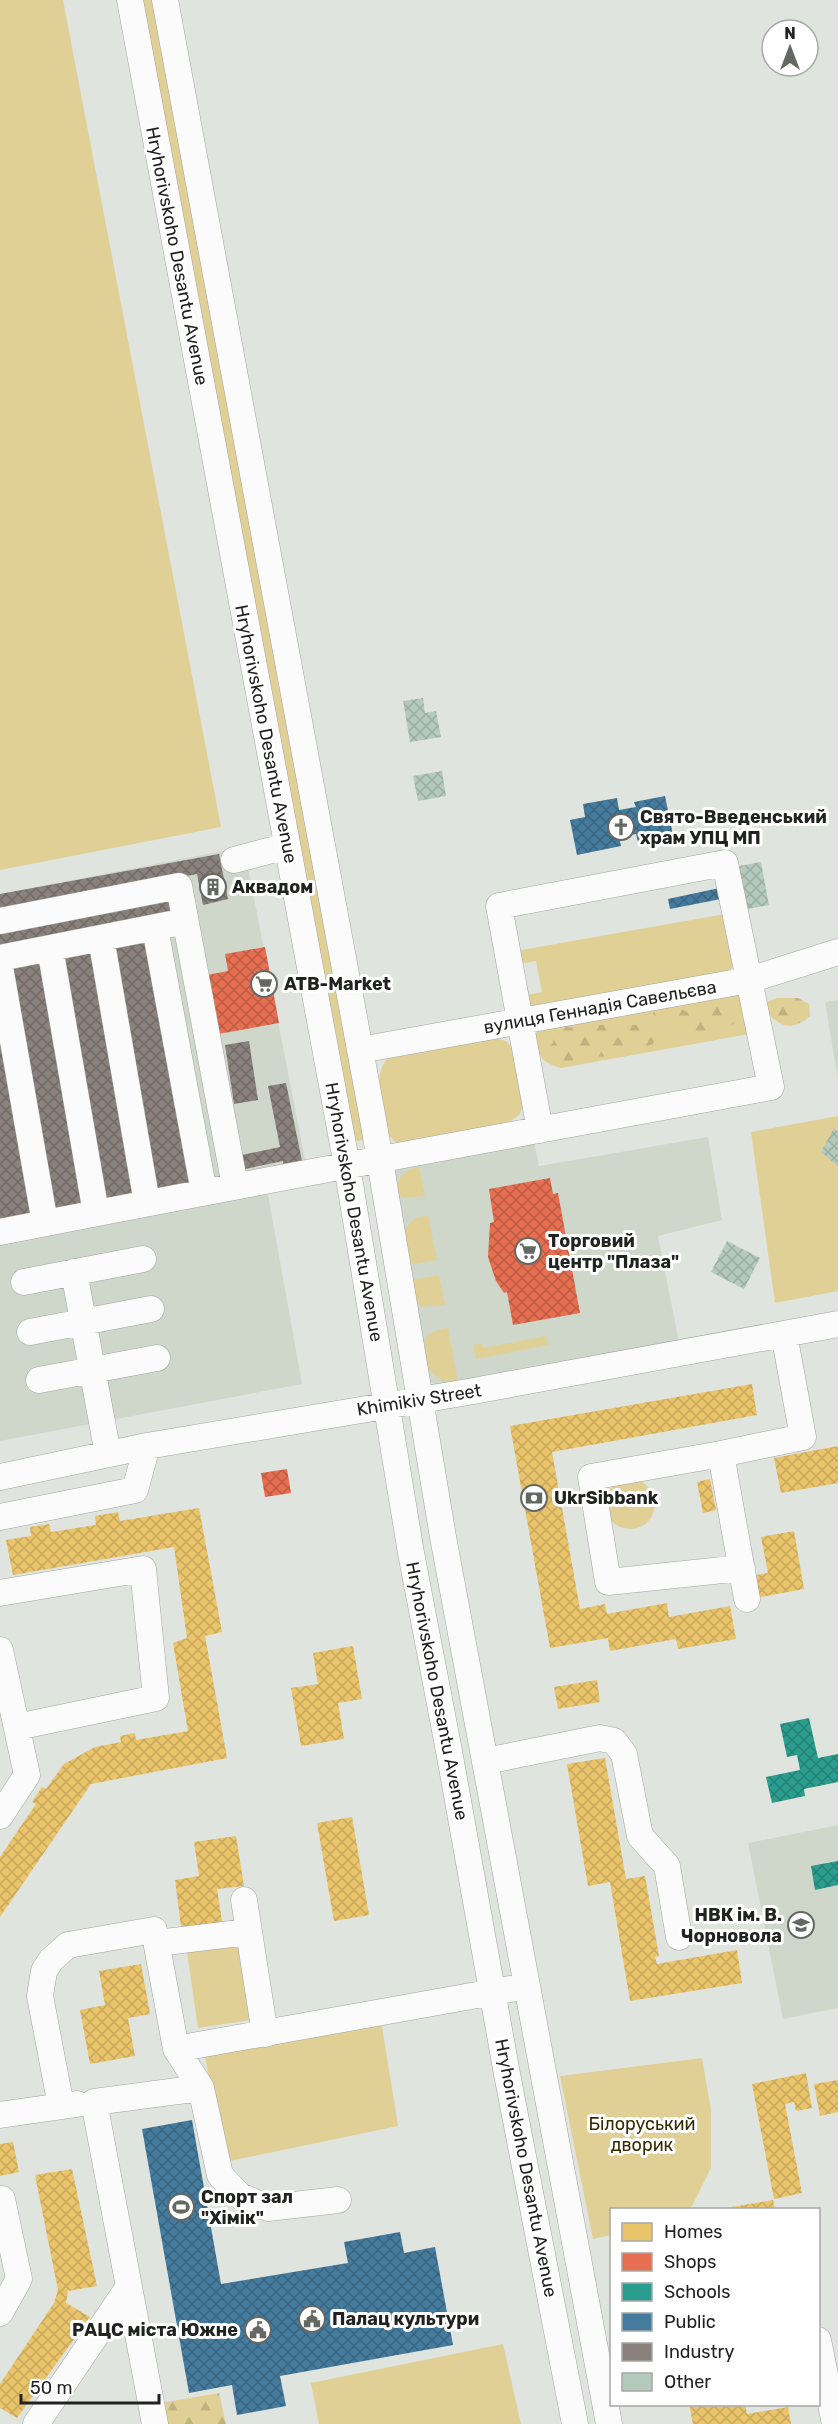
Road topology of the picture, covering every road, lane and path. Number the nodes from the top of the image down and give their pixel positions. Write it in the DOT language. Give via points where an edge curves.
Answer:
graph roads {
  1 [pos="130,0"];
  2 [pos="165,0"];
  3 [pos="287,846"];
  4 [pos="234,860"];
  5 [pos="0,921"];
  6 [pos="186,921"];
  7 [pos="155,928"];
  8 [pos="101,938"];
  9 [pos="50,948"];
  10 [pos="838,952"];
  11 [pos="0,958"];
  12 [pos="0,967"];
  13 [pos="749,980"];
  14 [pos="519,1021"];
  15 [pos="360,1050"];
  16 [pos="540,1130"];
  17 [pos="379,1160"];
  18 [pos="347,1166"];
  19 [pos="235,1186"];
  20 [pos="204,1192"];
  21 [pos="147,1203"];
  22 [pos="96,1213"];
  23 [pos="45,1223"];
  24 [pos="0,1232"];
  25 [pos="142,1259"];
  26 [pos="74,1272"];
  27 [pos="24,1282"];
  28 [pos="151,1309"];
  29 [pos="83,1323"];
  30 [pos="838,1324"];
  31 [pos="30,1332"];
  32 [pos="784,1334"];
  33 [pos="157,1358"];
  34 [pos="92,1370"];
  35 [pos="39,1380"];
  36 [pos="420,1399"];
  37 [pos="387,1404"];
  38 [pos="147,1446"];
  39 [pos="108,1454"];
  40 [pos="721,1454"];
  41 [pos="0,1477"];
  42 [pos="0,1517"];
  43 [pos="742,1568"];
  44 [pos="0,1593"];
  45 [pos="747,1599"];
  46 [pos="0,1650"];
  47 [pos="473,1698"];
  48 [pos="440,1704"];
  49 [pos="17,1727"];
  50 [pos="486,1761"];
  51 [pos="0,1816"];
  52 [pos="244,1900"];
  53 [pos="248,1932"];
  54 [pos="679,1937"];
  55 [pos="157,1943"];
  56 [pos="526,1986"];
  57 [pos="493,1991"];
  58 [pos="265,2034"];
  59 [pos="176,2049"];
  60 [pos="201,2088"];
  61 [pos="94,2102"];
  62 [pos="61,2106"];
  63 [pos="0,2115"];
  64 [pos="0,2200"];
  65 [pos="338,2200"];
  66 [pos="128,2288"];
  67 [pos="0,2313"];
  68 [pos="820,2345"];
  69 [pos="834,2408"];
  70 [pos="36,2424"];
  71 [pos="155,2424"];
  72 [pos="575,2424"];
  73 [pos="609,2424"];
  1 -- 3 [label="street, Hryhorivskoho Desantu Avenue"];
  2 -- 15 [label="street, Hryhorivskoho Desantu Avenue"];
  3 -- 4 [label="street"];
  3 -- 18 [label="street, Hryhorivskoho Desantu Avenue"];
  5 -- 6 [label="street" via="179,886"];
  6 -- 7 [label="street"];
  6 -- 19 [label="street"];
  7 -- 8 [label="street"];
  7 -- 20 [label="street"];
  8 -- 9 [label="street"];
  8 -- 21 [label="street"];
  9 -- 11 [label="street"];
  9 -- 22 [label="street"];
  10 -- 13 [label="street, вулиця Геннадія Савельєва"];
  12 -- 23 [label="street"];
  13 -- 14 [label="street, вулиця Геннадія Савельєва"];
  13 -- 14 [label="street" via="724,863 499,906"];
  13 -- 16 [label="street" via="771,1087"];
  14 -- 15 [label="street, вулиця Геннадія Савельєва"];
  14 -- 16 [label="street"];
  15 -- 17 [label="street, Hryhorivskoho Desantu Avenue"];
  16 -- 17 [label="street"];
  17 -- 18 [label="street"];
  17 -- 36 [label="street, Hryhorivskoho Desantu Avenue"];
  18 -- 19 [label="street"];
  18 -- 37 [label="street, Hryhorivskoho Desantu Avenue"];
  19 -- 20 [label="street"];
  20 -- 21 [label="street"];
  21 -- 22 [label="street"];
  22 -- 23 [label="street"];
  23 -- 24 [label="street"];
  25 -- 26 [label="street"];
  26 -- 27 [label="street"];
  26 -- 29 [label="street"];
  28 -- 29 [label="street"];
  29 -- 31 [label="street"];
  29 -- 34 [label="street"];
  30 -- 32 [label="street, Khimikiv Street"];
  32 -- 36 [label="street, Khimikiv Street"];
  32 -- 40 [label="street" via="803,1437"];
  33 -- 34 [label="street"];
  34 -- 35 [label="street"];
  34 -- 39 [label="street"];
  36 -- 37 [label="street, Khimikiv Street"];
  36 -- 47 [label="street, Hryhorivskoho Desantu Avenue"];
  37 -- 38 [label="street, Khimikiv Street"];
  37 -- 48 [label="street, Hryhorivskoho Desantu Avenue"];
  38 -- 39 [label="street, Khimikiv Street"];
  38 -- 42 [label="street" via="135,1490"];
  39 -- 41 [label="street, Khimikiv Street"];
  40 -- 43 [label="street"];
  40 -- 43 [label="street" via="591,1477 608,1582"];
  43 -- 45 [label="street"];
  44 -- 49 [label="street" via="143,1569 156,1698"];
  46 -- 49 [label="street"];
  47 -- 48 [label="street"];
  47 -- 50 [label="street, Hryhorivskoho Desantu Avenue"];
  48 -- 57 [label="street, Hryhorivskoho Desantu Avenue"];
  49 -- 51 [label="street" via="27,1775"];
  50 -- 54 [label="street" via="600,1738 614,1741 624,1754 640,1836 667,1866"];
  50 -- 56 [label="street, Hryhorivskoho Desantu Avenue"];
  52 -- 53 [label="street"];
  53 -- 55 [label="street"];
  53 -- 58 [label="street"];
  55 -- 59 [label="street"];
  55 -- 62 [label="street" via="154,1930 68,1945 44,1971 40,1996"];
  56 -- 57 [label="street"];
  56 -- 73 [label="street, Hryhorivskoho Desantu Avenue"];
  57 -- 58 [label="street"];
  57 -- 72 [label="street, Hryhorivskoho Desantu Avenue"];
  58 -- 59 [label="street"];
  59 -- 60 [label="street"];
  60 -- 61 [label="street"];
  60 -- 65 [label="street" via="219,2175 240,2196 268,2208"];
  61 -- 62 [label="street"];
  61 -- 66 [label="street"];
  62 -- 63 [label="street"];
  64 -- 67 [label="street" via="19,2279"];
  66 -- 70 [label="street"];
  66 -- 71 [label="street"];
  68 -- 69 [label="street"];
}
